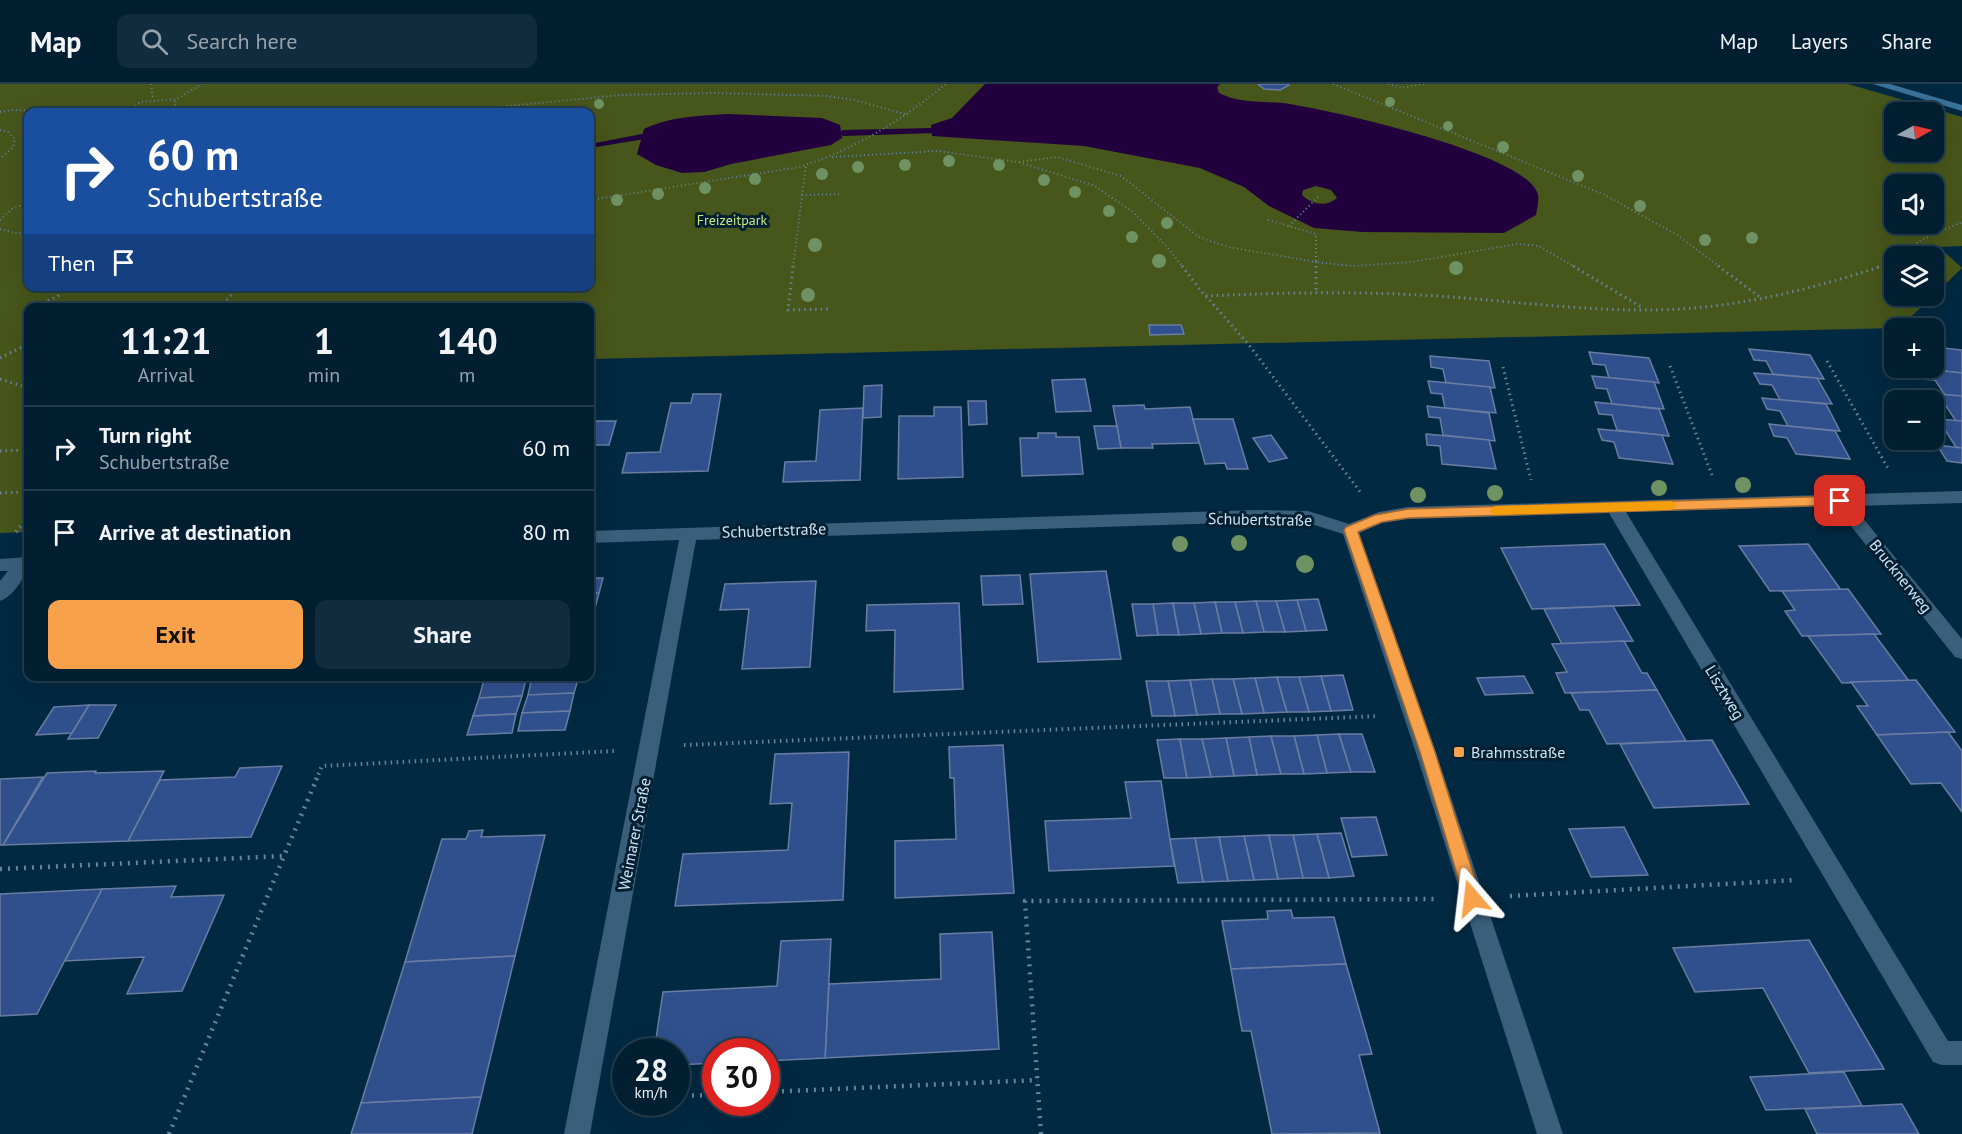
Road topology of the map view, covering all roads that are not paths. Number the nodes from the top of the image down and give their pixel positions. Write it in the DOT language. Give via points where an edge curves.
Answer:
graph roads {
  1 [pos="1878,84"];
  2 [pos="1904,84"];
  3 [pos="1962,101"];
  4 [pos="1962,108"];
  5 [pos="1962,497"];
  6 [pos="1840,501"];
  7 [pos="1614,507"];
  8 [pos="1350,530"];
  9 [pos="689,533"];
  10 [pos="594,537"];
  11 [pos="24,564"];
  12 [pos="0,565"];
  13 [pos="24,566"];
  14 [pos="0,594"];
  15 [pos="1962,652"];
  16 [pos="1952,1053"];
  17 [pos="577,1134"];
  18 [pos="1550,1134"];
  1 -- 4 [label="main road"];
  2 -- 3 [label="main road"];
  5 -- 6 [label="street"];
  6 -- 7 [label="street"];
  6 -- 15 [label="street, Brucknerweg"];
  7 -- 8 [label="street" via="1408,513 1379,518"];
  7 -- 16 [label="street, Lisztweg" via="1836,877"];
  8 -- 9 [label="street, Schubertstraße" via="1308,517 1256,516"];
  8 -- 18 [label="street" via="1415,715"];
  9 -- 10 [label="street, Schubertstraße"];
  9 -- 17 [label="street, Weimarer Straße"];
  11 -- 12 [label="street"];
  13 -- 14 [label="street"];
}
